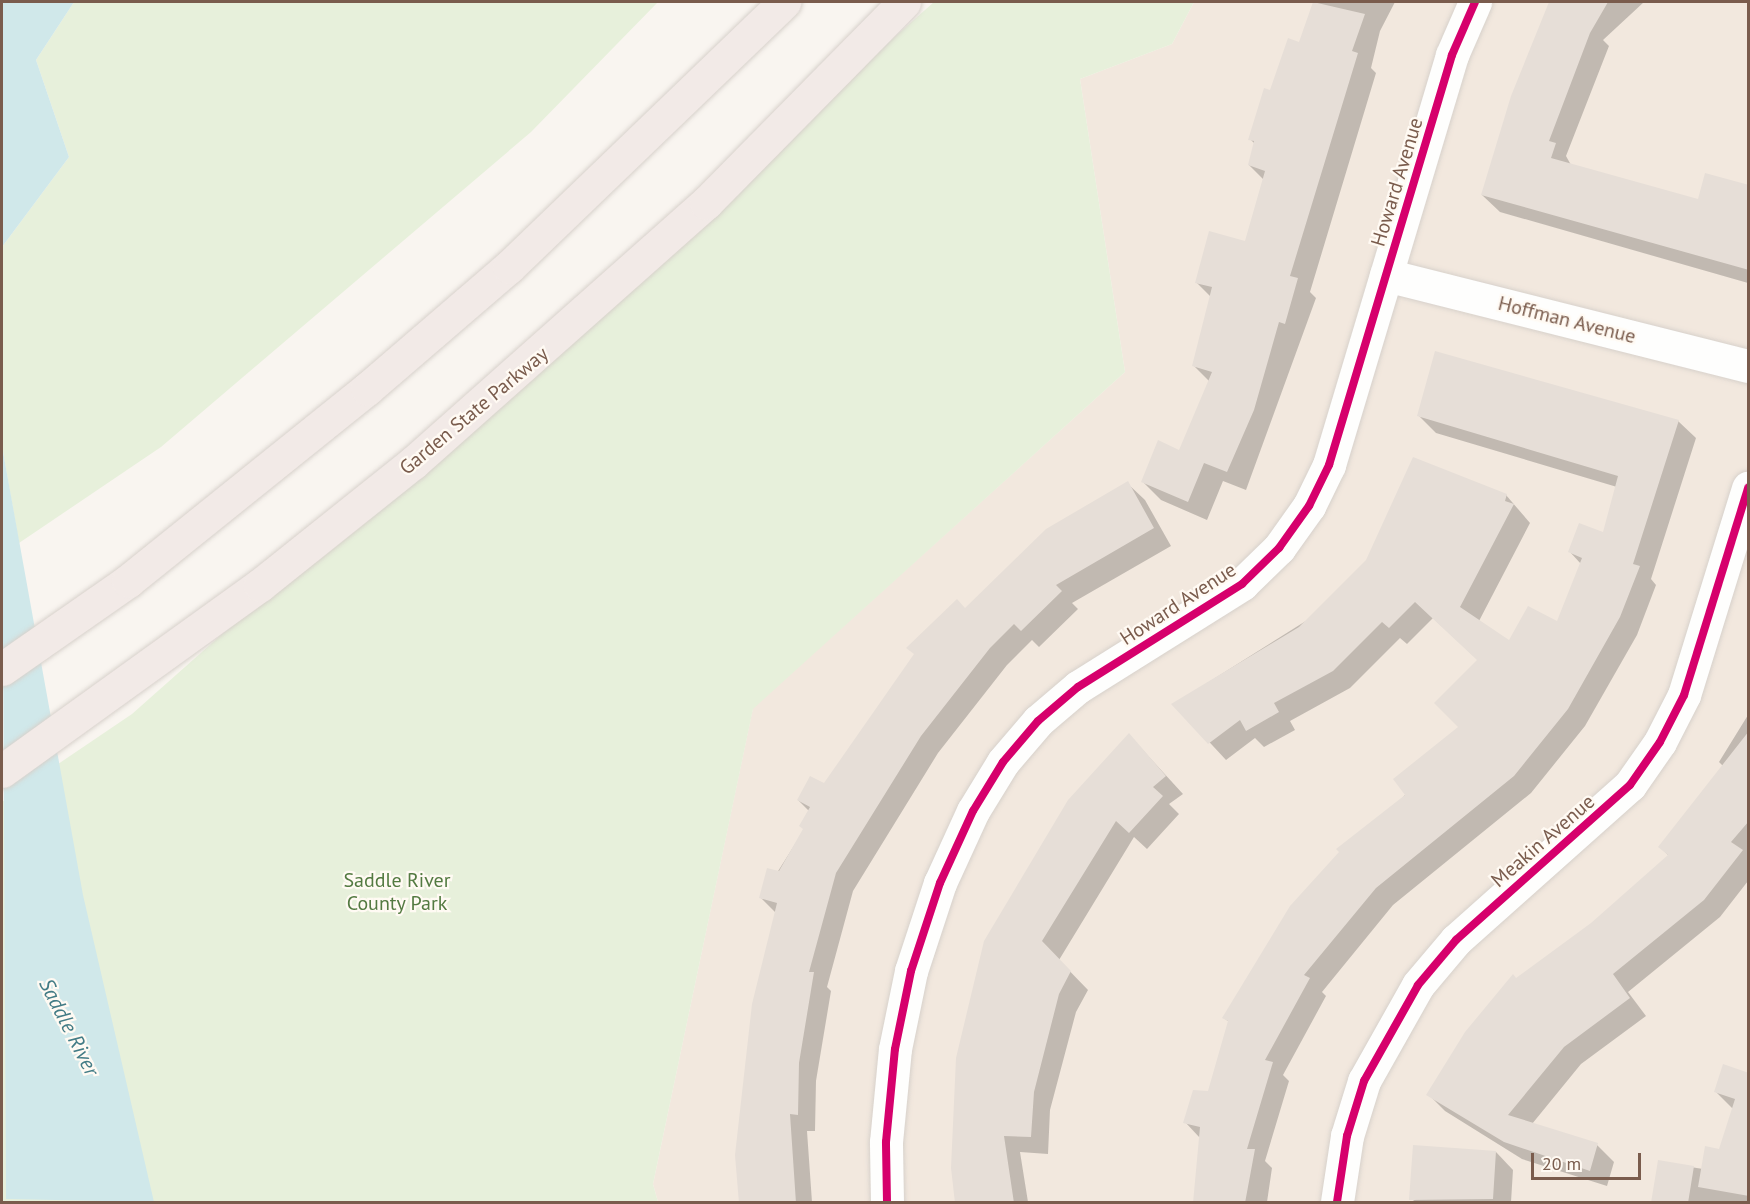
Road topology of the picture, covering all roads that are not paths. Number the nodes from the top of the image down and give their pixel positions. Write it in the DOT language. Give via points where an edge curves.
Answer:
graph roads {
  1 [pos="784,2"];
  2 [pos="904,2"];
  3 [pos="1475,2"];
  4 [pos="1386,275"];
  5 [pos="1749,366"];
  6 [pos="1749,488"];
  7 [pos="2,669"];
  8 [pos="2,771"];
  9 [pos="887,1203"];
  10 [pos="1337,1203"];
  1 -- 7 [label="highway" via="509,267 128,581"];
  2 -- 8 [label="highway, Garden State Parkway" via="706,203 413,463 138,676"];
  3 -- 4 [label="street, Howard Avenue" via="1452,55"];
  4 -- 5 [label="street, Hoffman Avenue"];
  4 -- 9 [label="street, Howard Avenue" via="1329,465 1279,548 1233,590 1070,694 1003,762 973,811 940,883 911,971 895,1049"];
  6 -- 10 [label="street, Meakin Avenue" via="1684,695 1660,742 1630,785 1456,940 1418,985 1364,1081 1347,1136"];
}
